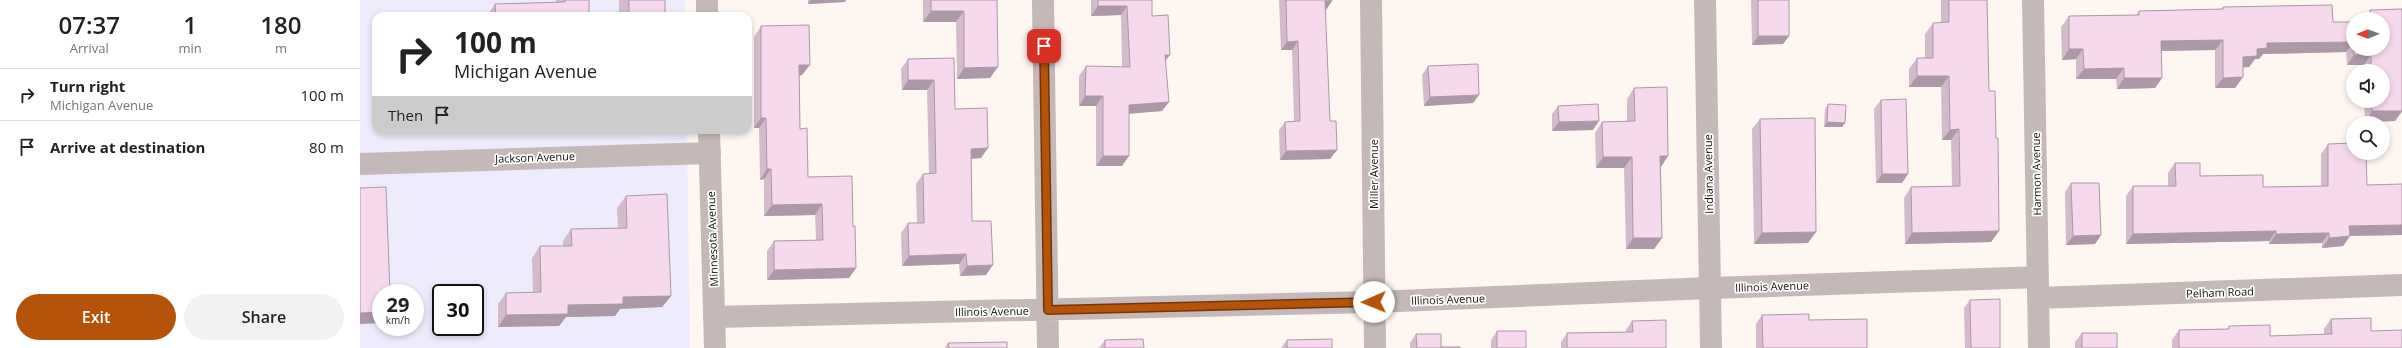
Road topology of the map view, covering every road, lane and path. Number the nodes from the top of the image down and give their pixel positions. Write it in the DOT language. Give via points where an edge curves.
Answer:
graph roads {
  1 [pos="706,0"];
  2 [pos="1043,0"];
  3 [pos="1371,0"];
  4 [pos="1705,0"];
  5 [pos="2033,0"];
  6 [pos="707,12"];
  7 [pos="709,134"];
  8 [pos="710,153"];
  9 [pos="360,164"];
  10 [pos="2402,285"];
  11 [pos="2038,287"];
  12 [pos="1710,288"];
  13 [pos="1374,302"];
  14 [pos="1048,310"];
  15 [pos="714,317"];
  16 [pos="715,348"];
  17 [pos="1048,348"];
  18 [pos="1375,348"];
  19 [pos="1711,348"];
  20 [pos="2039,348"];
  1 -- 6 [label="street"];
  2 -- 14 [label="street"];
  3 -- 13 [label="street, Miller Avenue"];
  4 -- 12 [label="street, Indiana Avenue"];
  5 -- 11 [label="street, Harmon Avenue"];
  7 -- 8 [label="street, Minnesota Avenue"];
  8 -- 9 [label="street, Jackson Avenue"];
  8 -- 15 [label="street, Minnesota Avenue"];
  10 -- 11 [label="street, Pelham Road"];
  11 -- 12 [label="street, Illinois Avenue"];
  11 -- 20 [label="street, Harmon Avenue"];
  12 -- 13 [label="street, Illinois Avenue"];
  12 -- 19 [label="street, Indiana Avenue"];
  13 -- 14 [label="street, Illinois Avenue"];
  13 -- 18 [label="street, Miller Avenue"];
  14 -- 15 [label="street, Illinois Avenue"];
  14 -- 17 [label="street"];
  15 -- 16 [label="street, Minnesota Avenue"];
}
